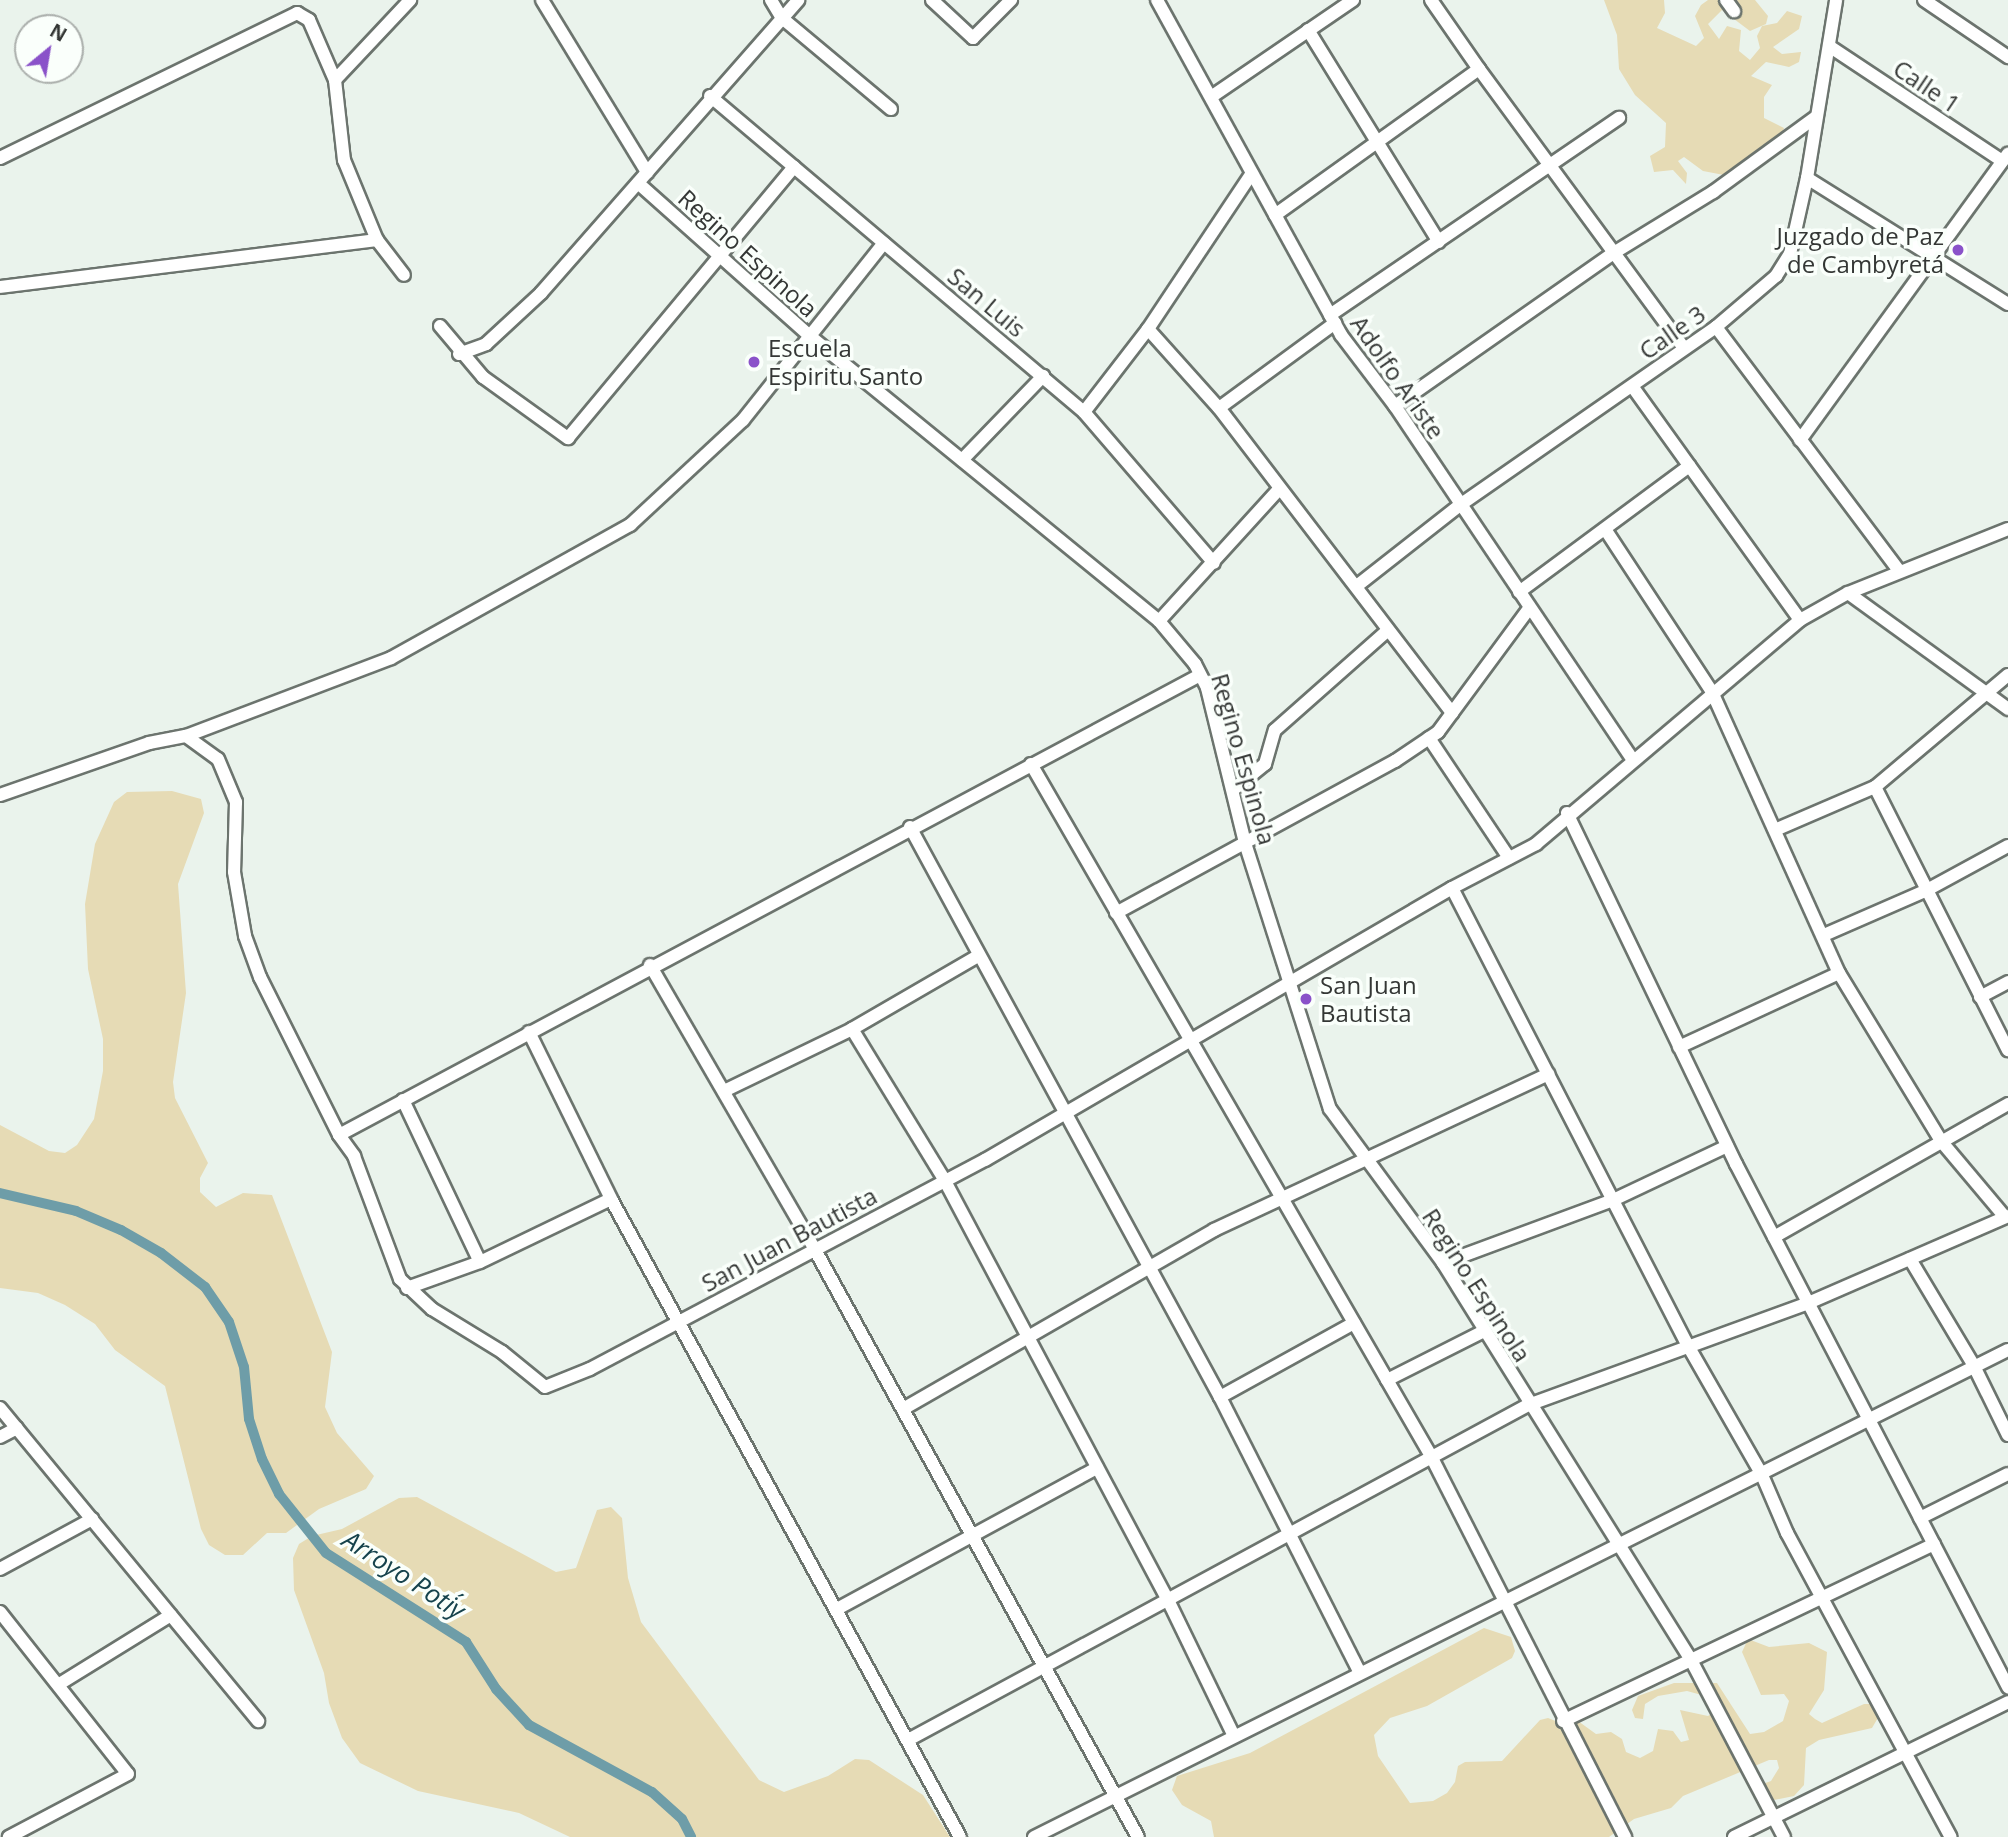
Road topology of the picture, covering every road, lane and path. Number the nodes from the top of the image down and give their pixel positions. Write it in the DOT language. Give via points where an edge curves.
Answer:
graph roads {
  1 [pos="410,0"];
  2 [pos="542,0"];
  3 [pos="771,0"];
  4 [pos="798,0"];
  5 [pos="932,0"];
  6 [pos="1011,0"];
  7 [pos="1157,0"];
  8 [pos="1353,0"];
  9 [pos="1431,0"];
  10 [pos="1726,0"];
  11 [pos="1836,0"];
  12 [pos="1924,0"];
  13 [pos="1734,11"];
  14 [pos="782,18"];
  15 [pos="1308,30"];
  16 [pos="1829,46"];
  17 [pos="2008,57"];
  18 [pos="1479,69"];
  19 [pos="335,80"];
  20 [pos="710,96"];
  21 [pos="1210,97"];
  22 [pos="891,109"];
  23 [pos="1816,117"];
  24 [pos="1619,118"];
  25 [pos="1378,140"];
  26 [pos="2005,157"];
  27 [pos="0,158"];
  28 [pos="1547,165"];
  29 [pos="794,167"];
  30 [pos="647,172"];
  31 [pos="1252,173"];
  32 [pos="1807,178"];
  33 [pos="638,183"];
  34 [pos="1275,215"];
  35 [pos="377,240"];
  36 [pos="1439,242"];
  37 [pos="884,243"];
  38 [pos="1612,254"];
  39 [pos="719,255"];
  40 [pos="1930,255"];
  41 [pos="404,275"];
  42 [pos="0,287"];
  43 [pos="2008,304"];
  44 [pos="1332,319"];
  45 [pos="440,326"];
  46 [pos="1716,327"];
  47 [pos="1148,329"];
  48 [pos="811,337"];
  49 [pos="1684,348"];
  50 [pos="460,354"];
  51 [pos="1043,376"];
  52 [pos="1632,386"];
  53 [pos="1395,406"];
  54 [pos="1219,408"];
  55 [pos="1084,412"];
  56 [pos="1800,440"];
  57 [pos="962,460"];
  58 [pos="1689,466"];
  59 [pos="1279,489"];
  60 [pos="1460,505"];
  61 [pos="1605,528"];
  62 [pos="2008,529"];
  63 [pos="1214,563"];
  64 [pos="1899,571"];
  65 [pos="1358,584"];
  66 [pos="1518,592"];
  67 [pos="1848,593"];
  68 [pos="1528,610"];
  69 [pos="1159,621"];
  70 [pos="1800,621"];
  71 [pos="1388,630"];
  72 [pos="1200,675"];
  73 [pos="2008,675"];
  74 [pos="1987,691"];
  75 [pos="1712,692"];
  76 [pos="2008,709"];
  77 [pos="1452,713"];
  78 [pos="186,736"];
  79 [pos="1429,738"];
  80 [pos="1633,760"];
  81 [pos="1031,764"];
  82 [pos="1875,787"];
  83 [pos="1234,789"];
  84 [pos="0,795"];
  85 [pos="1567,813"];
  86 [pos="910,827"];
  87 [pos="1776,830"];
  88 [pos="1245,843"];
  89 [pos="2008,846"];
  90 [pos="1509,858"];
  91 [pos="1452,887"];
  92 [pos="1927,890"];
  93 [pos="1116,912"];
  94 [pos="1824,935"];
  95 [pos="978,956"];
  96 [pos="650,964"];
  97 [pos="1839,973"];
  98 [pos="2008,982"];
  99 [pos="1291,985"];
  100 [pos="1980,998"];
  101 [pos="852,1029"];
  102 [pos="529,1032"];
  103 [pos="1194,1041"];
  104 [pos="1679,1047"];
  105 [pos="2008,1050"];
  106 [pos="1548,1074"];
  107 [pos="724,1091"];
  108 [pos="403,1100"];
  109 [pos="2008,1104"];
  110 [pos="1066,1114"];
  111 [pos="339,1135"];
  112 [pos="1941,1141"];
  113 [pos="1727,1146"];
  114 [pos="1363,1157"];
  115 [pos="945,1181"];
  116 [pos="1280,1197"];
  117 [pos="611,1199"];
  118 [pos="1613,1200"];
  119 [pos="2006,1216"];
  120 [pos="1774,1237"];
  121 [pos="814,1248"];
  122 [pos="1910,1259"];
  123 [pos="480,1262"];
  124 [pos="1443,1263"];
  125 [pos="1148,1267"];
  126 [pos="407,1288"];
  127 [pos="1808,1303"];
  128 [pos="677,1321"];
  129 [pos="1354,1323"];
  130 [pos="1484,1331"];
  131 [pos="1026,1335"];
  132 [pos="1687,1344"];
  133 [pos="2008,1350"];
  134 [pos="1974,1366"];
  135 [pos="1387,1380"];
  136 [pos="1220,1398"];
  137 [pos="1528,1405"];
  138 [pos="0,1408"];
  139 [pos="903,1409"];
  140 [pos="1867,1418"];
  141 [pos="17,1428"];
  142 [pos="2008,1435"];
  143 [pos="0,1437"];
  144 [pos="1431,1457"];
  145 [pos="1097,1468"];
  146 [pos="2008,1474"];
  147 [pos="1762,1475"];
  148 [pos="1920,1518"];
  149 [pos="92,1519"];
  150 [pos="1289,1533"];
  151 [pos="973,1535"];
  152 [pos="1934,1544"];
  153 [pos="1618,1546"];
  154 [pos="0,1569"];
  155 [pos="1822,1597"];
  156 [pos="1167,1598"];
  157 [pos="1506,1602"];
  158 [pos="837,1609"];
  159 [pos="0,1612"];
  160 [pos="171,1615"];
  161 [pos="1691,1660"];
  162 [pos="1045,1664"];
  163 [pos="1360,1674"];
  164 [pos="61,1684"];
  165 [pos="2008,1687"];
  166 [pos="2008,1702"];
  167 [pos="258,1721"];
  168 [pos="1563,1721"];
  169 [pos="1234,1736"];
  170 [pos="908,1740"];
  171 [pos="1909,1752"];
  172 [pos="1114,1794"];
  173 [pos="1774,1818"];
  174 [pos="9,1837"];
  175 [pos="960,1837"];
  176 [pos="1034,1837"];
  177 [pos="1138,1837"];
  178 [pos="1625,1837"];
  179 [pos="1734,1837"];
  180 [pos="1784,1837"];
  181 [pos="1951,1837"];
  1 -- 19 [label="street"];
  2 -- 30 [label="street"];
  3 -- 14 [label="street"];
  4 -- 14 [label="street"];
  5 -- 6 [label="street" via="974,38"];
  7 -- 21 [label="street, Adolfo Ariste"];
  8 -- 15 [label="street"];
  9 -- 18 [label="street"];
  10 -- 13 [label="street"];
  11 -- 16 [label="street, Calle 3"];
  12 -- 17 [label="street"];
  14 -- 20 [label="street"];
  14 -- 22 [label="street"];
  15 -- 21 [label="street"];
  15 -- 25 [label="street"];
  16 -- 23 [label="street, Calle 3"];
  16 -- 26 [label="street, Calle 1"];
  18 -- 25 [label="street"];
  18 -- 28 [label="street"];
  19 -- 27 [label="street" via="309,20 297,13"];
  19 -- 35 [label="street" via="344,160"];
  20 -- 29 [label="street, San Luis"];
  20 -- 30 [label="street"];
  21 -- 31 [label="street, Adolfo Ariste"];
  23 -- 32 [label="street, Calle 3"];
  23 -- 38 [label="street" via="1713,192"];
  24 -- 28 [label="street"];
  25 -- 34 [label="street"];
  25 -- 36 [label="street"];
  26 -- 40 [label="street"];
  28 -- 36 [label="street"];
  28 -- 38 [label="street"];
  29 -- 37 [label="street, San Luis"];
  29 -- 39 [label="street"];
  30 -- 33 [label="street"];
  31 -- 34 [label="street, Adolfo Ariste"];
  31 -- 47 [label="street"];
  32 -- 40 [label="street"];
  32 -- 46 [label="street, Calle 3" via="1790,254 1752,300"];
  33 -- 39 [label="street, Regino Espinola"];
  33 -- 50 [label="street" via="532,302 486,344"];
  34 -- 44 [label="street, Adolfo Ariste"];
  35 -- 41 [label="street"];
  35 -- 42 [label="street"];
  36 -- 44 [label="street"];
  37 -- 48 [label="street"];
  37 -- 51 [label="street, San Luis"];
  38 -- 49 [label="street"];
  38 -- 53 [label="street"];
  39 -- 48 [label="street, Regino Espinola"];
  39 -- 50 [label="street" via="568,438 483,377"];
  40 -- 43 [label="street"];
  40 -- 56 [label="street"];
  44 -- 53 [label="street, Adolfo Ariste"];
  44 -- 54 [label="street"];
  45 -- 50 [label="street"];
  46 -- 49 [label="street, Calle 3"];
  46 -- 56 [label="street"];
  47 -- 54 [label="street"];
  47 -- 55 [label="street"];
  48 -- 57 [label="street, Regino Espinola"];
  48 -- 78 [label="street" via="743,419 631,525 391,658"];
  49 -- 52 [label="street, Calle 3"];
  51 -- 55 [label="street, San Luis"];
  51 -- 57 [label="street"];
  52 -- 58 [label="street"];
  52 -- 60 [label="street, Calle 3"];
  53 -- 60 [label="street, Adolfo Ariste"];
  54 -- 59 [label="street"];
  55 -- 63 [label="street, San Luis"];
  56 -- 64 [label="street"];
  57 -- 69 [label="street, Regino Espinola"];
  58 -- 61 [label="street"];
  58 -- 70 [label="street"];
  59 -- 63 [label="street"];
  59 -- 65 [label="street"];
  60 -- 65 [label="street, Calle 3"];
  60 -- 66 [label="street, Adolfo Ariste"];
  61 -- 66 [label="street"];
  61 -- 75 [label="street"];
  62 -- 64 [label="street, San Juan Bautista" via="1947,557"];
  63 -- 69 [label="street"];
  64 -- 67 [label="street, San Juan Bautista"];
  65 -- 71 [label="street"];
  66 -- 68 [label="street, Adolfo Ariste"];
  67 -- 70 [label="street, San Juan Bautista"];
  67 -- 74 [label="street"];
  68 -- 77 [label="street"];
  68 -- 80 [label="street, Adolfo Ariste"];
  69 -- 72 [label="street, Regino Espinola"];
  70 -- 75 [label="street, San Juan Bautista"];
  71 -- 77 [label="street"];
  71 -- 83 [label="street" via="1275,730 1265,764"];
  72 -- 81 [label="street"];
  72 -- 83 [label="street, Regino Espinola"];
  73 -- 74 [label="street"];
  74 -- 76 [label="street"];
  74 -- 82 [label="street"];
  75 -- 80 [label="street, San Juan Bautista"];
  75 -- 87 [label="street"];
  77 -- 79 [label="street"];
  78 -- 84 [label="street" via="149,743"];
  78 -- 111 [label="street" via="218,759 233,785 234,872 245,936 260,977"];
  79 -- 88 [label="street"];
  79 -- 90 [label="street"];
  80 -- 85 [label="street, San Juan Bautista"];
  81 -- 86 [label="street"];
  81 -- 93 [label="street"];
  82 -- 87 [label="street"];
  82 -- 92 [label="street"];
  83 -- 88 [label="street, Regino Espinola"];
  85 -- 90 [label="street, San Juan Bautista" via="1536,844"];
  85 -- 104 [label="street"];
  86 -- 95 [label="street"];
  86 -- 96 [label="street"];
  87 -- 94 [label="street"];
  88 -- 93 [label="street"];
  88 -- 99 [label="street, Regino Espinola"];
  89 -- 92 [label="street"];
  90 -- 91 [label="street, San Juan Bautista"];
  91 -- 99 [label="street, San Juan Bautista"];
  91 -- 106 [label="street"];
  92 -- 94 [label="street"];
  92 -- 100 [label="street"];
  93 -- 103 [label="street"];
  94 -- 97 [label="street"];
  95 -- 101 [label="street"];
  95 -- 110 [label="street"];
  96 -- 102 [label="street"];
  96 -- 107 [label="street"];
  97 -- 104 [label="street"];
  97 -- 112 [label="street"];
  98 -- 100 [label="street"];
  99 -- 103 [label="street, San Juan Bautista"];
  99 -- 114 [label="street, Regino Espinola" via="1330,1109"];
  100 -- 105 [label="street"];
  101 -- 107 [label="street"];
  101 -- 115 [label="street"];
  102 -- 108 [label="street"];
  102 -- 117 [label="street"];
  103 -- 110 [label="street, San Juan Bautista"];
  103 -- 116 [label="street"];
  104 -- 113 [label="street"];
  106 -- 114 [label="street"];
  106 -- 118 [label="street"];
  107 -- 121 [label="street"];
  108 -- 111 [label="street"];
  108 -- 123 [label="street"];
  109 -- 112 [label="street"];
  110 -- 115 [label="street, San Juan Bautista"];
  110 -- 125 [label="street"];
  111 -- 126 [label="street" via="354,1156"];
  112 -- 119 [label="street"];
  112 -- 120 [label="street" via="1869,1187"];
  113 -- 118 [label="street"];
  113 -- 120 [label="street"];
  114 -- 116 [label="street"];
  114 -- 124 [label="street, Regino Espinola"];
  115 -- 121 [label="street, San Juan Bautista"];
  115 -- 131 [label="street"];
  116 -- 125 [label="street"];
  116 -- 129 [label="street"];
  117 -- 123 [label="street"];
  117 -- 128 [label="street"];
  118 -- 124 [label="street"];
  118 -- 132 [label="street"];
  119 -- 122 [label="street"];
  120 -- 127 [label="street"];
  121 -- 128 [label="street, San Juan Bautista"];
  121 -- 139 [label="street"];
  122 -- 127 [label="street"];
  122 -- 134 [label="street"];
  123 -- 126 [label="street"];
  124 -- 130 [label="street, Regino Espinola"];
  125 -- 131 [label="street"];
  125 -- 136 [label="street"];
  126 -- 128 [label="street, San Juan Bautista" via="545,1387 590,1369"];
  127 -- 132 [label="street"];
  127 -- 140 [label="street"];
  128 -- 158 [label="street"];
  129 -- 135 [label="street"];
  129 -- 136 [label="street"];
  130 -- 135 [label="street"];
  130 -- 137 [label="street, Regino Espinola"];
  131 -- 139 [label="street"];
  131 -- 145 [label="street"];
  132 -- 137 [label="street"];
  132 -- 147 [label="street"];
  133 -- 134 [label="street"];
  134 -- 140 [label="street"];
  134 -- 142 [label="street"];
  135 -- 144 [label="street"];
  136 -- 150 [label="street"];
  137 -- 144 [label="street"];
  137 -- 153 [label="street, Regino Espinola"];
  138 -- 141 [label="street"];
  139 -- 151 [label="street"];
  140 -- 147 [label="street"];
  140 -- 148 [label="street"];
  141 -- 143 [label="street"];
  141 -- 149 [label="street"];
  144 -- 150 [label="street"];
  144 -- 157 [label="street"];
  145 -- 151 [label="street"];
  145 -- 156 [label="street"];
  146 -- 148 [label="street"];
  147 -- 153 [label="street"];
  147 -- 155 [label="street"];
  148 -- 152 [label="street"];
  149 -- 154 [label="street"];
  149 -- 160 [label="street"];
  150 -- 156 [label="street"];
  150 -- 163 [label="street"];
  151 -- 158 [label="street"];
  151 -- 162 [label="street"];
  152 -- 155 [label="street"];
  152 -- 165 [label="street"];
  153 -- 157 [label="street"];
  153 -- 161 [label="street, Regino Espinola"];
  155 -- 161 [label="street"];
  155 -- 171 [label="street"];
  156 -- 162 [label="street"];
  156 -- 169 [label="street"];
  157 -- 163 [label="street"];
  157 -- 168 [label="street"];
  158 -- 170 [label="street"];
  159 -- 164 [label="street"];
  160 -- 164 [label="street"];
  160 -- 167 [label="street"];
  161 -- 168 [label="street"];
  161 -- 173 [label="street, Regino Espinola"];
  162 -- 170 [label="street"];
  162 -- 172 [label="street"];
  163 -- 169 [label="street"];
  164 -- 174 [label="street" via="128,1774"];
  166 -- 171 [label="street"];
  168 -- 178 [label="street"];
  169 -- 172 [label="street"];
  170 -- 175 [label="street"];
  171 -- 173 [label="street"];
  171 -- 181 [label="street"];
  172 -- 176 [label="street"];
  172 -- 177 [label="street"];
  173 -- 179 [label="street"];
  173 -- 180 [label="street, Regino Espinola"];
}
